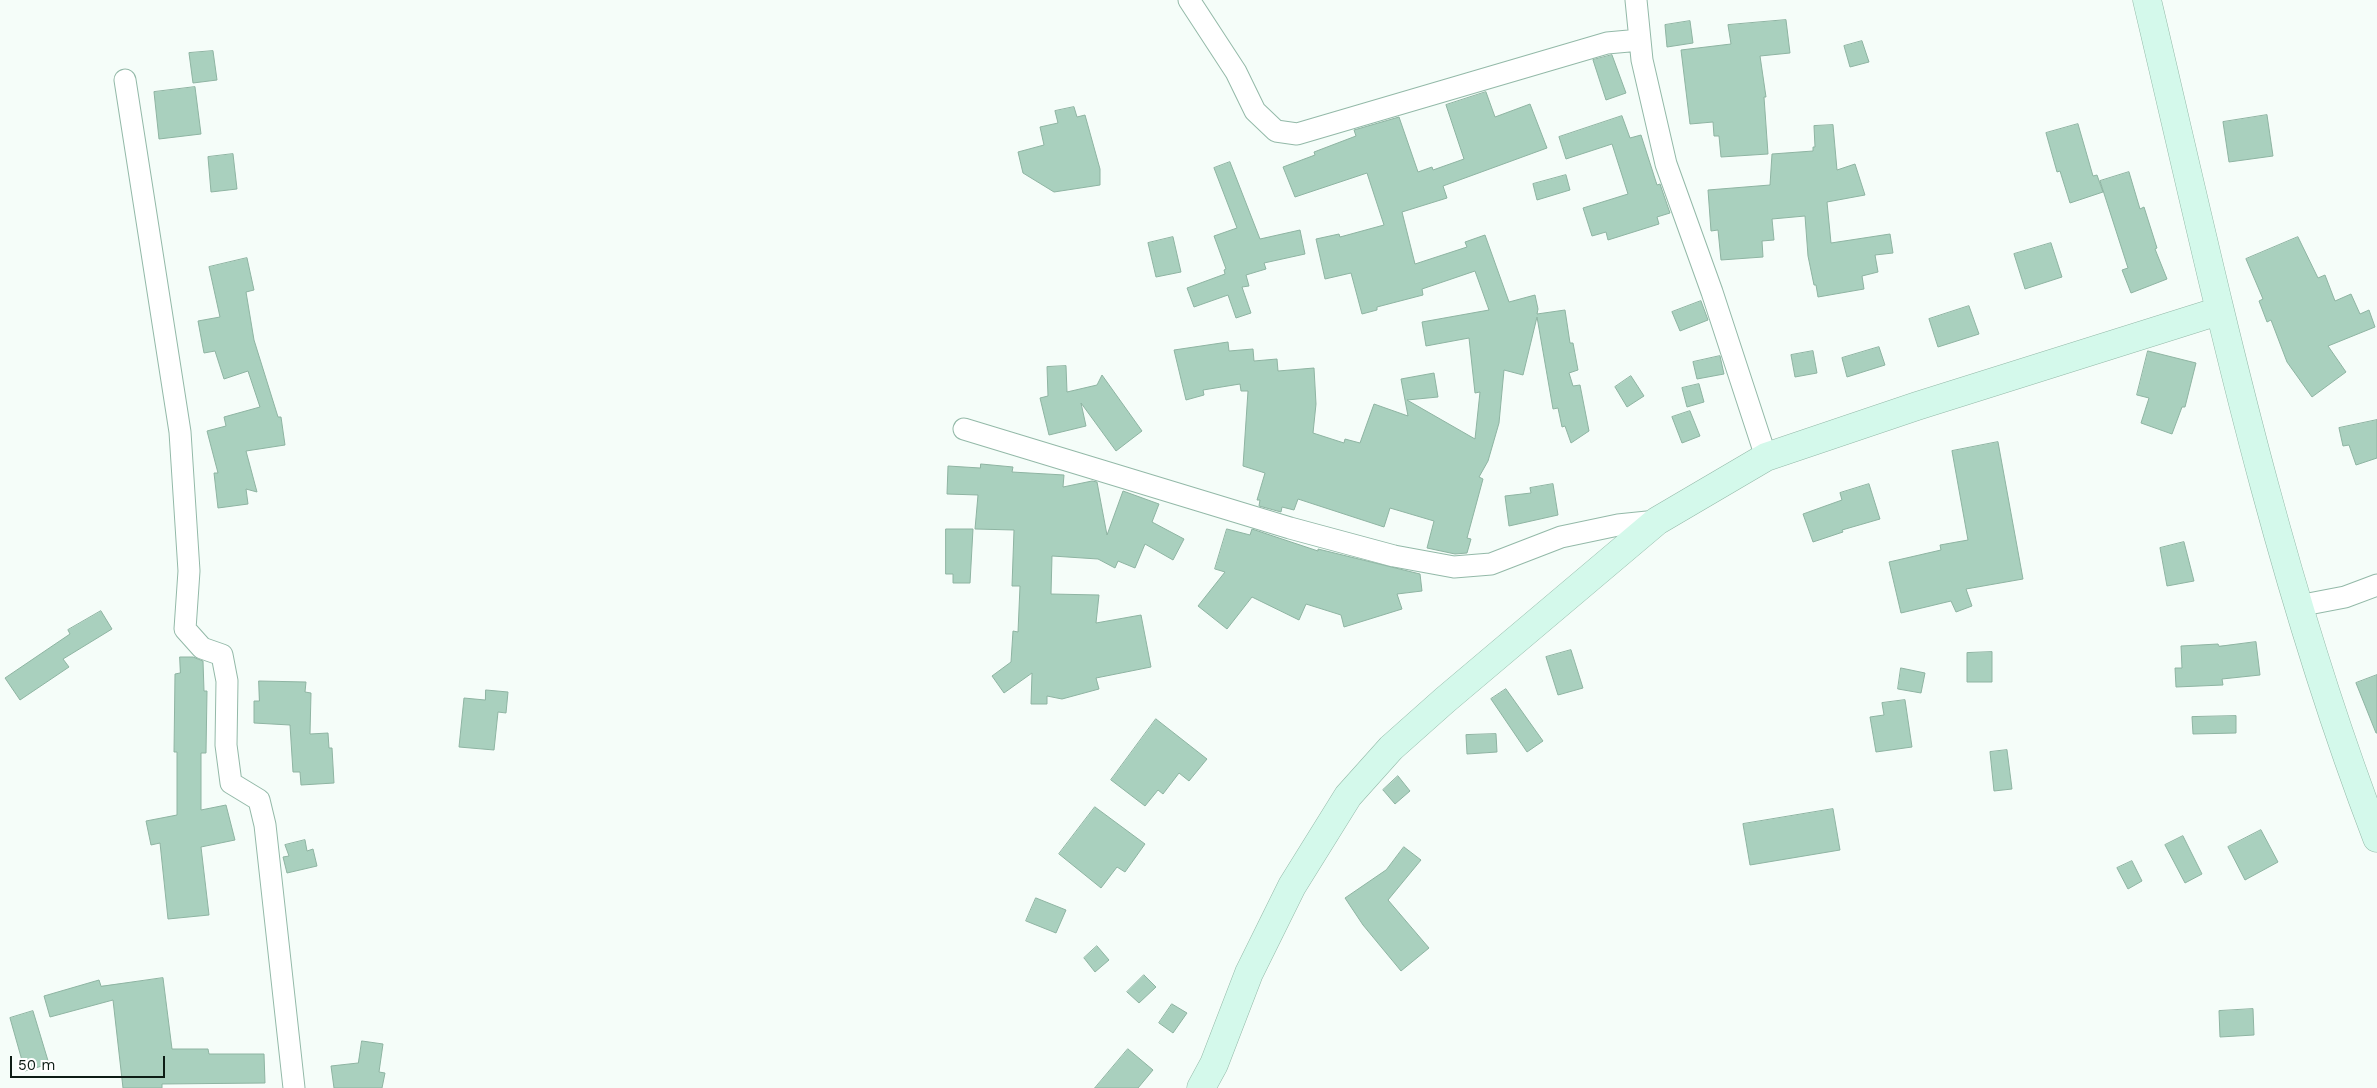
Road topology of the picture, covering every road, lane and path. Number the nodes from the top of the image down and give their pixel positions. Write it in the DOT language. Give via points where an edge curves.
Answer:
graph roads {
  1 [pos="1189,0"];
  2 [pos="1636,0"];
  3 [pos="2147,0"];
  4 [pos="1640,40"];
  5 [pos="125,80"];
  6 [pos="2219,311"];
  7 [pos="964,429"];
  8 [pos="1766,458"];
  9 [pos="1657,521"];
  10 [pos="2377,585"];
  11 [pos="2298,606"];
  12 [pos="2377,838"];
  13 [pos="294,1088"];
  14 [pos="1201,1088"];
  1 -- 4 [label="street" via="1236,72 1255,111 1276,131 1297,134 1607,43"];
  2 -- 4 [label="street"];
  3 -- 6 [label="street"];
  4 -- 8 [label="street" via="1666,164"];
  5 -- 13 [label="street" via="180,432 189,571 185,629 202,648 222,655 227,681 226,745 231,783 259,800"];
  6 -- 8 [label="street" via="1917,406"];
  6 -- 11 [label="street" via="2247,427"];
  7 -- 9 [label="street" via="1290,528 1394,556 1454,567 1491,564 1562,537 1618,524"];
  8 -- 9 [label="street"];
  9 -- 14 [label="street" via="1444,700 1391,748 1348,796 1292,886 1249,973 1214,1064"];
  10 -- 11 [label="street" via="2345,597"];
  11 -- 12 [label="street" via="2345,754"];
}
